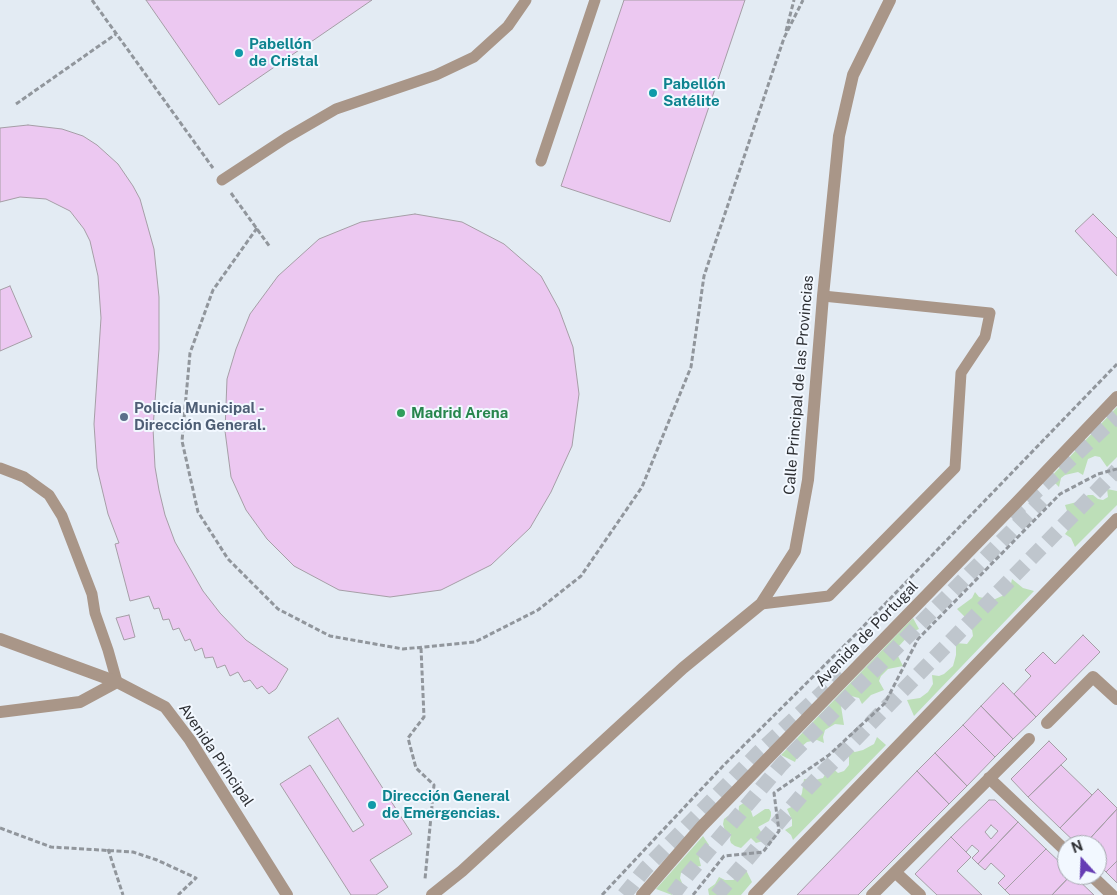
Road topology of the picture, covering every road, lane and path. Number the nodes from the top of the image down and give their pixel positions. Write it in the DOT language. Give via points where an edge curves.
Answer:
graph roads {
  1 [pos="92,0"];
  2 [pos="526,0"];
  3 [pos="595,0"];
  4 [pos="794,0"];
  5 [pos="803,0"];
  6 [pos="890,0"];
  7 [pos="116,34"];
  8 [pos="784,38"];
  9 [pos="16,104"];
  10 [pos="541,161"];
  11 [pos="222,180"];
  12 [pos="256,228"];
  13 [pos="270,247"];
  14 [pos="823,296"];
  15 [pos="1117,364"];
  16 [pos="1117,397"];
  17 [pos="0,468"];
  18 [pos="1117,469"];
  19 [pos="1117,519"];
  20 [pos="761,604"];
  21 [pos="0,639"];
  22 [pos="421,648"];
  23 [pos="117,682"];
  24 [pos="1117,699"];
  25 [pos="0,712"];
  26 [pos="1047,723"];
  27 [pos="1029,740"];
  28 [pos="989,778"];
  29 [pos="0,828"];
  30 [pos="1057,843"];
  31 [pos="108,849"];
  32 [pos="895,872"];
  33 [pos="1102,885"];
  34 [pos="428,890"];
  35 [pos="123,895"];
  36 [pos="178,895"];
  37 [pos="287,895"];
  38 [pos="602,895"];
  39 [pos="642,895"];
  40 [pos="693,895"];
  41 [pos="754,895"];
  42 [pos="872,895"];
  43 [pos="920,895"];
  44 [pos="1112,895"];
  1 -- 7 [label="path"];
  2 -- 11 [label="lane" via="508,26 474,57 436,75 336,109"];
  3 -- 10 [label="lane"];
  4 -- 8 [label="path"];
  5 -- 8 [label="path"];
  6 -- 14 [label="street, Calle Principal de las Provincias" via="853,75 839,136"];
  7 -- 9 [label="path"];
  7 -- 11 [label="path"];
  8 -- 22 [label="path" via="704,276 691,367 642,486 581,576 538,610 475,642"];
  11 -- 12 [label="path"];
  12 -- 13 [label="path"];
  12 -- 22 [label="path" via="213,290 190,353 182,440 198,512 228,559 278,609 330,636 403,649"];
  14 -- 20 [label="street, Calle Principal de las Provincias" via="808,480 795,551"];
  14 -- 20 [label="lane" via="990,313 985,337 961,373 955,468 828,596"];
  15 -- 38 [label="path" via="854,636 723,766"];
  16 -- 39 [label="street, Avenida de Portugal" via="709,819"];
  17 -- 23 [label="lane" via="24,477 49,495 62,516 92,594 95,614"];
  18 -- 40 [label="path" via="1098,474 1060,494 918,639 885,702 829,755 774,794 779,831 763,852 724,856"];
  19 -- 41 [label="street"];
  20 -- 34 [label="street, Calle Principal de las Provincias" via="683,668 470,864"];
  21 -- 23 [label="street, Avenida Principal"];
  22 -- 34 [label="path" via="424,717 408,738 416,768 434,786"];
  23 -- 25 [label="street" via="80,702"];
  23 -- 37 [label="street, Avenida Principal" via="165,707 190,740"];
  24 -- 26 [label="street" via="1093,677"];
  27 -- 28 [label="street"];
  28 -- 30 [label="street"];
  28 -- 32 [label="street"];
  29 -- 31 [label="path" via="51,847"];
  31 -- 35 [label="path"];
  31 -- 36 [label="path" via="147,856 196,878"];
  32 -- 42 [label="street"];
  32 -- 43 [label="street"];
  33 -- 44 [label="street"];
}
